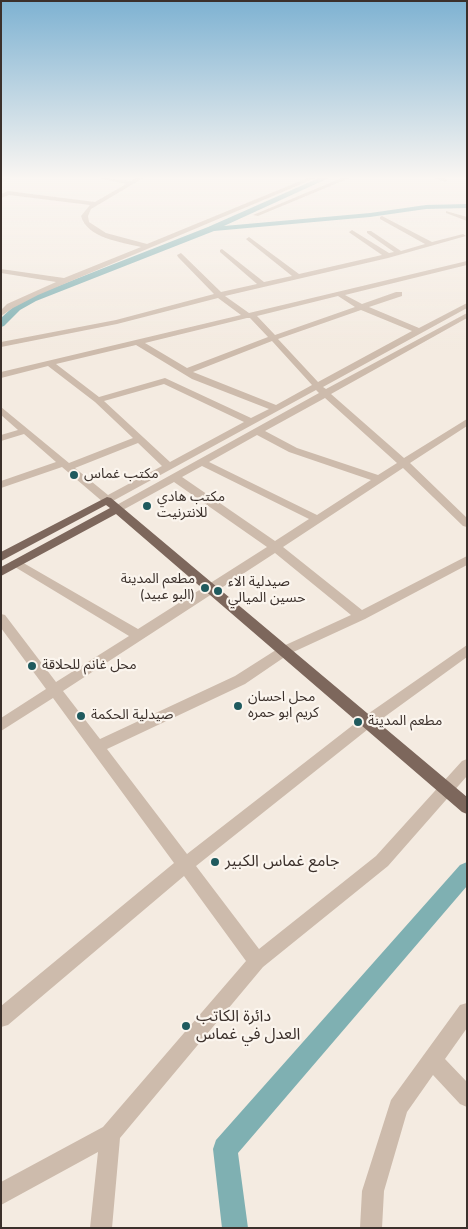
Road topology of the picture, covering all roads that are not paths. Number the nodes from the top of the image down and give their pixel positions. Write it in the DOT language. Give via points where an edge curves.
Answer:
graph roads {
  1 [pos="108,234"];
  2 [pos="174,234"];
  3 [pos="356,234"];
  4 [pos="372,234"];
  5 [pos="413,234"];
  6 [pos="463,236"];
  7 [pos="249,239"];
  8 [pos="432,244"];
  9 [pos="146,246"];
  10 [pos="222,251"];
  11 [pos="400,253"];
  12 [pos="181,255"];
  13 [pos="388,256"];
  14 [pos="467,263"];
  15 [pos="457,266"];
  16 [pos="1,271"];
  17 [pos="467,271"];
  18 [pos="298,277"];
  19 [pos="66,281"];
  20 [pos="263,285"];
  21 [pos="339,294"];
  22 [pos="398,294"];
  23 [pos="219,295"];
  24 [pos="467,305"];
  25 [pos="361,307"];
  26 [pos="1,314"];
  27 [pos="467,315"];
  28 [pos="250,316"];
  29 [pos="419,331"];
  30 [pos="273,338"];
  31 [pos="137,342"];
  32 [pos="1,345"];
  33 [pos="49,363"];
  34 [pos="185,372"];
  35 [pos="1,375"];
  36 [pos="318,386"];
  37 [pos="326,393"];
  38 [pos="98,400"];
  39 [pos="276,408"];
  40 [pos="1,410"];
  41 [pos="466,423"];
  42 [pos="254,427"];
  43 [pos="25,431"];
  44 [pos="1,438"];
  45 [pos="140,439"];
  46 [pos="201,462"];
  47 [pos="404,463"];
  48 [pos="65,465"];
  49 [pos="172,472"];
  50 [pos="380,479"];
  51 [pos="1,485"];
  52 [pos="112,505"];
  53 [pos="317,519"];
  54 [pos="467,524"];
  55 [pos="274,546"];
  56 [pos="1,557"];
  57 [pos="467,560"];
  58 [pos="16,564"];
  59 [pos="1,572"];
  60 [pos="210,588"];
  61 [pos="362,616"];
  62 [pos="1,618"];
  63 [pos="138,635"];
  64 [pos="467,650"];
  65 [pos="284,651"];
  66 [pos="55,689"];
  67 [pos="367,722"];
  68 [pos="1,724"];
  69 [pos="98,747"];
  70 [pos="467,766"];
  71 [pos="446,789"];
  72 [pos="465,806"];
  73 [pos="186,864"];
  74 [pos="257,961"];
  75 [pos="467,1012"];
  76 [pos="1,1018"];
  77 [pos="432,1059"];
  78 [pos="467,1097"];
  79 [pos="110,1134"];
  80 [pos="1,1194"];
  81 [pos="101,1228"];
  82 [pos="371,1228"];
  1 -- 9 [label="street"];
  2 -- 9 [label="street"];
  3 -- 13 [label="street"];
  4 -- 11 [label="street"];
  5 -- 8 [label="street"];
  6 -- 8 [label="street"];
  7 -- 18 [label="street"];
  8 -- 11 [label="street"];
  9 -- 19 [label="street"];
  10 -- 20 [label="street"];
  11 -- 13 [label="street"];
  12 -- 23 [label="street"];
  13 -- 18 [label="street"];
  14 -- 15 [label="street"];
  15 -- 17 [label="street"];
  15 -- 21 [label="street"];
  16 -- 19 [label="street"];
  18 -- 20 [label="street"];
  19 -- 26 [label="street" via="35,293"];
  20 -- 23 [label="street"];
  21 -- 25 [label="street"];
  21 -- 28 [label="street"];
  22 -- 25 [label="street"];
  23 -- 28 [label="street"];
  23 -- 32 [label="street" via="117,322"];
  24 -- 29 [label="street"];
  25 -- 29 [label="street"];
  25 -- 30 [label="street"];
  27 -- 37 [label="street"];
  28 -- 30 [label="street"];
  28 -- 31 [label="street"];
  29 -- 36 [label="street"];
  30 -- 34 [label="street"];
  30 -- 36 [label="street"];
  31 -- 33 [label="street"];
  31 -- 34 [label="street"];
  33 -- 35 [label="street"];
  33 -- 38 [label="street"];
  34 -- 39 [label="street"];
  36 -- 37 [label="street"];
  36 -- 39 [label="street"];
  37 -- 42 [label="street"];
  37 -- 47 [label="street"];
  38 -- 42 [label="street" via="163,380"];
  38 -- 45 [label="street"];
  39 -- 42 [label="street"];
  40 -- 43 [label="street"];
  41 -- 47 [label="street"];
  42 -- 46 [label="street"];
  42 -- 49 [label="street"];
  42 -- 50 [label="street" via="293,450"];
  43 -- 44 [label="street"];
  43 -- 48 [label="street"];
  45 -- 48 [label="street"];
  45 -- 49 [label="street"];
  46 -- 49 [label="street"];
  46 -- 53 [label="street"];
  47 -- 50 [label="street"];
  47 -- 54 [label="street"];
  48 -- 51 [label="street"];
  48 -- 52 [label="street"];
  49 -- 52 [label="street"];
  49 -- 55 [label="street"];
  50 -- 53 [label="street"];
  52 -- 56 [label="main road"];
  52 -- 58 [label="main road"];
  52 -- 60 [label="main road"];
  53 -- 55 [label="street"];
  55 -- 60 [label="street"];
  55 -- 61 [label="street"];
  57 -- 61 [label="street"];
  58 -- 59 [label="main road"];
  58 -- 63 [label="street"];
  60 -- 63 [label="street"];
  60 -- 65 [label="main road"];
  61 -- 65 [label="street"];
  62 -- 66 [label="street"];
  63 -- 66 [label="street"];
  64 -- 67 [label="street"];
  65 -- 67 [label="main road"];
  65 -- 69 [label="street" via="240,680"];
  66 -- 68 [label="street"];
  66 -- 69 [label="street"];
  67 -- 71 [label="main road"];
  67 -- 73 [label="street"];
  69 -- 73 [label="street"];
  70 -- 71 [label="street"];
  71 -- 72 [label="main road"];
  71 -- 74 [label="street" via="382,861"];
  73 -- 74 [label="street"];
  73 -- 76 [label="street"];
  74 -- 79 [label="street"];
  75 -- 77 [label="street"];
  77 -- 78 [label="street"];
  77 -- 82 [label="street" via="398,1106 373,1190"];
  79 -- 80 [label="street"];
  79 -- 81 [label="street"];
}
